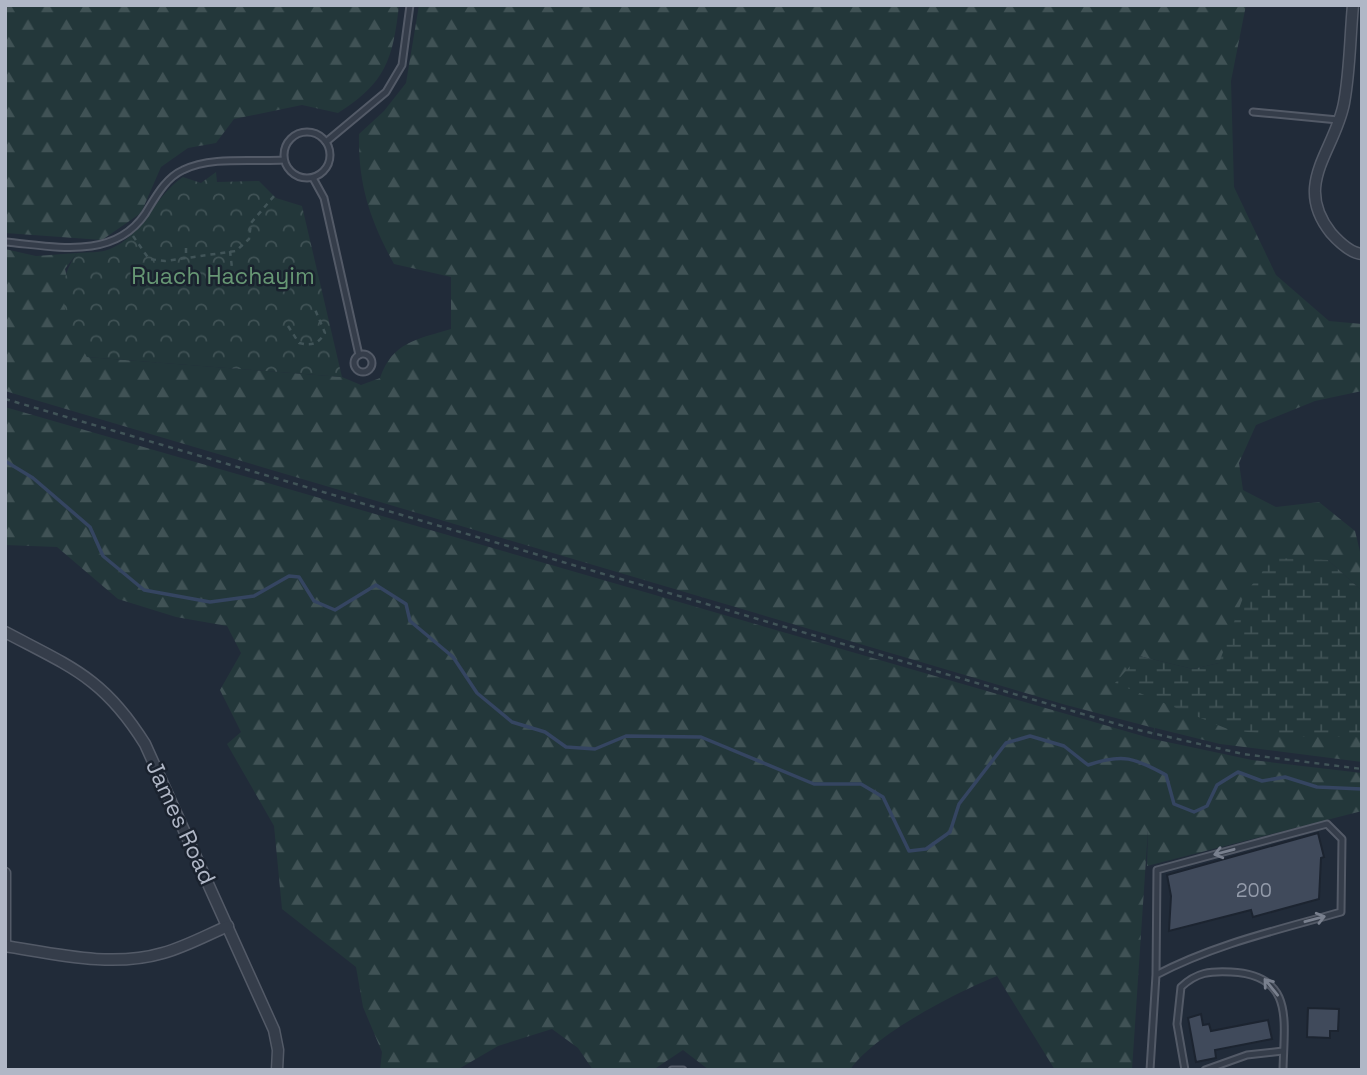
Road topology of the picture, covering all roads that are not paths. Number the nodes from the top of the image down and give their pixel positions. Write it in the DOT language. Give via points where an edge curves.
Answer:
graph roads {
  1 [pos="410,5"];
  2 [pos="1353,5"];
  3 [pos="1254,112"];
  4 [pos="1338,120"];
  5 [pos="326,142"];
  6 [pos="284,160"];
  7 [pos="313,178"];
  8 [pos="5,242"];
  9 [pos="1362,254"];
  10 [pos="359,355"];
  11 [pos="5,632"];
  12 [pos="5,873"];
  13 [pos="228,926"];
  14 [pos="5,946"];
  15 [pos="1156,975"];
  16 [pos="1283,1051"];
  17 [pos="277,1070"];
  18 [pos="672,1070"];
  19 [pos="683,1070"];
  20 [pos="1150,1070"];
  21 [pos="1185,1070"];
  22 [pos="1205,1070"];
  23 [pos="1283,1070"];
  1 -- 5 [label="lane" via="402,65 386,92"];
  2 -- 4 [label="street" via="1344,104"];
  3 -- 4 [label="lane"];
  4 -- 9 [label="street" via="1324,150 1314,199 1322,222 1337,241"];
  5 -- 6 [label="lane" via="314,133 298,134 287,145"];
  5 -- 7 [label="lane" via="329,164"];
  6 -- 7 [label="lane" via="299,177"];
  6 -- 8 [label="lane" via="199,164 181,170 167,181 137,225 115,241 80,248"];
  7 -- 10 [label="lane" via="324,198"];
  11 -- 13 [label="street, James Road" via="77,670 104,690 130,720"];
  12 -- 14 [label="street"];
  13 -- 14 [label="street" via="163,953 129,960"];
  13 -- 17 [label="street, James Road" via="274,1030"];
  15 -- 15 [label="lane, one-way" via="1249,936 1341,912 1342,839 1327,824 1157,870"];
  15 -- 20 [label="lane"];
  16 -- 21 [label="lane, one-way" via="1282,1003 1275,988 1264,977 1244,972 1206,971 1181,987 1177,1024"];
  16 -- 22 [label="lane" via="1247,1055"];
  16 -- 23 [label="lane"];
  18 -- 19 [label="lane"];
}
